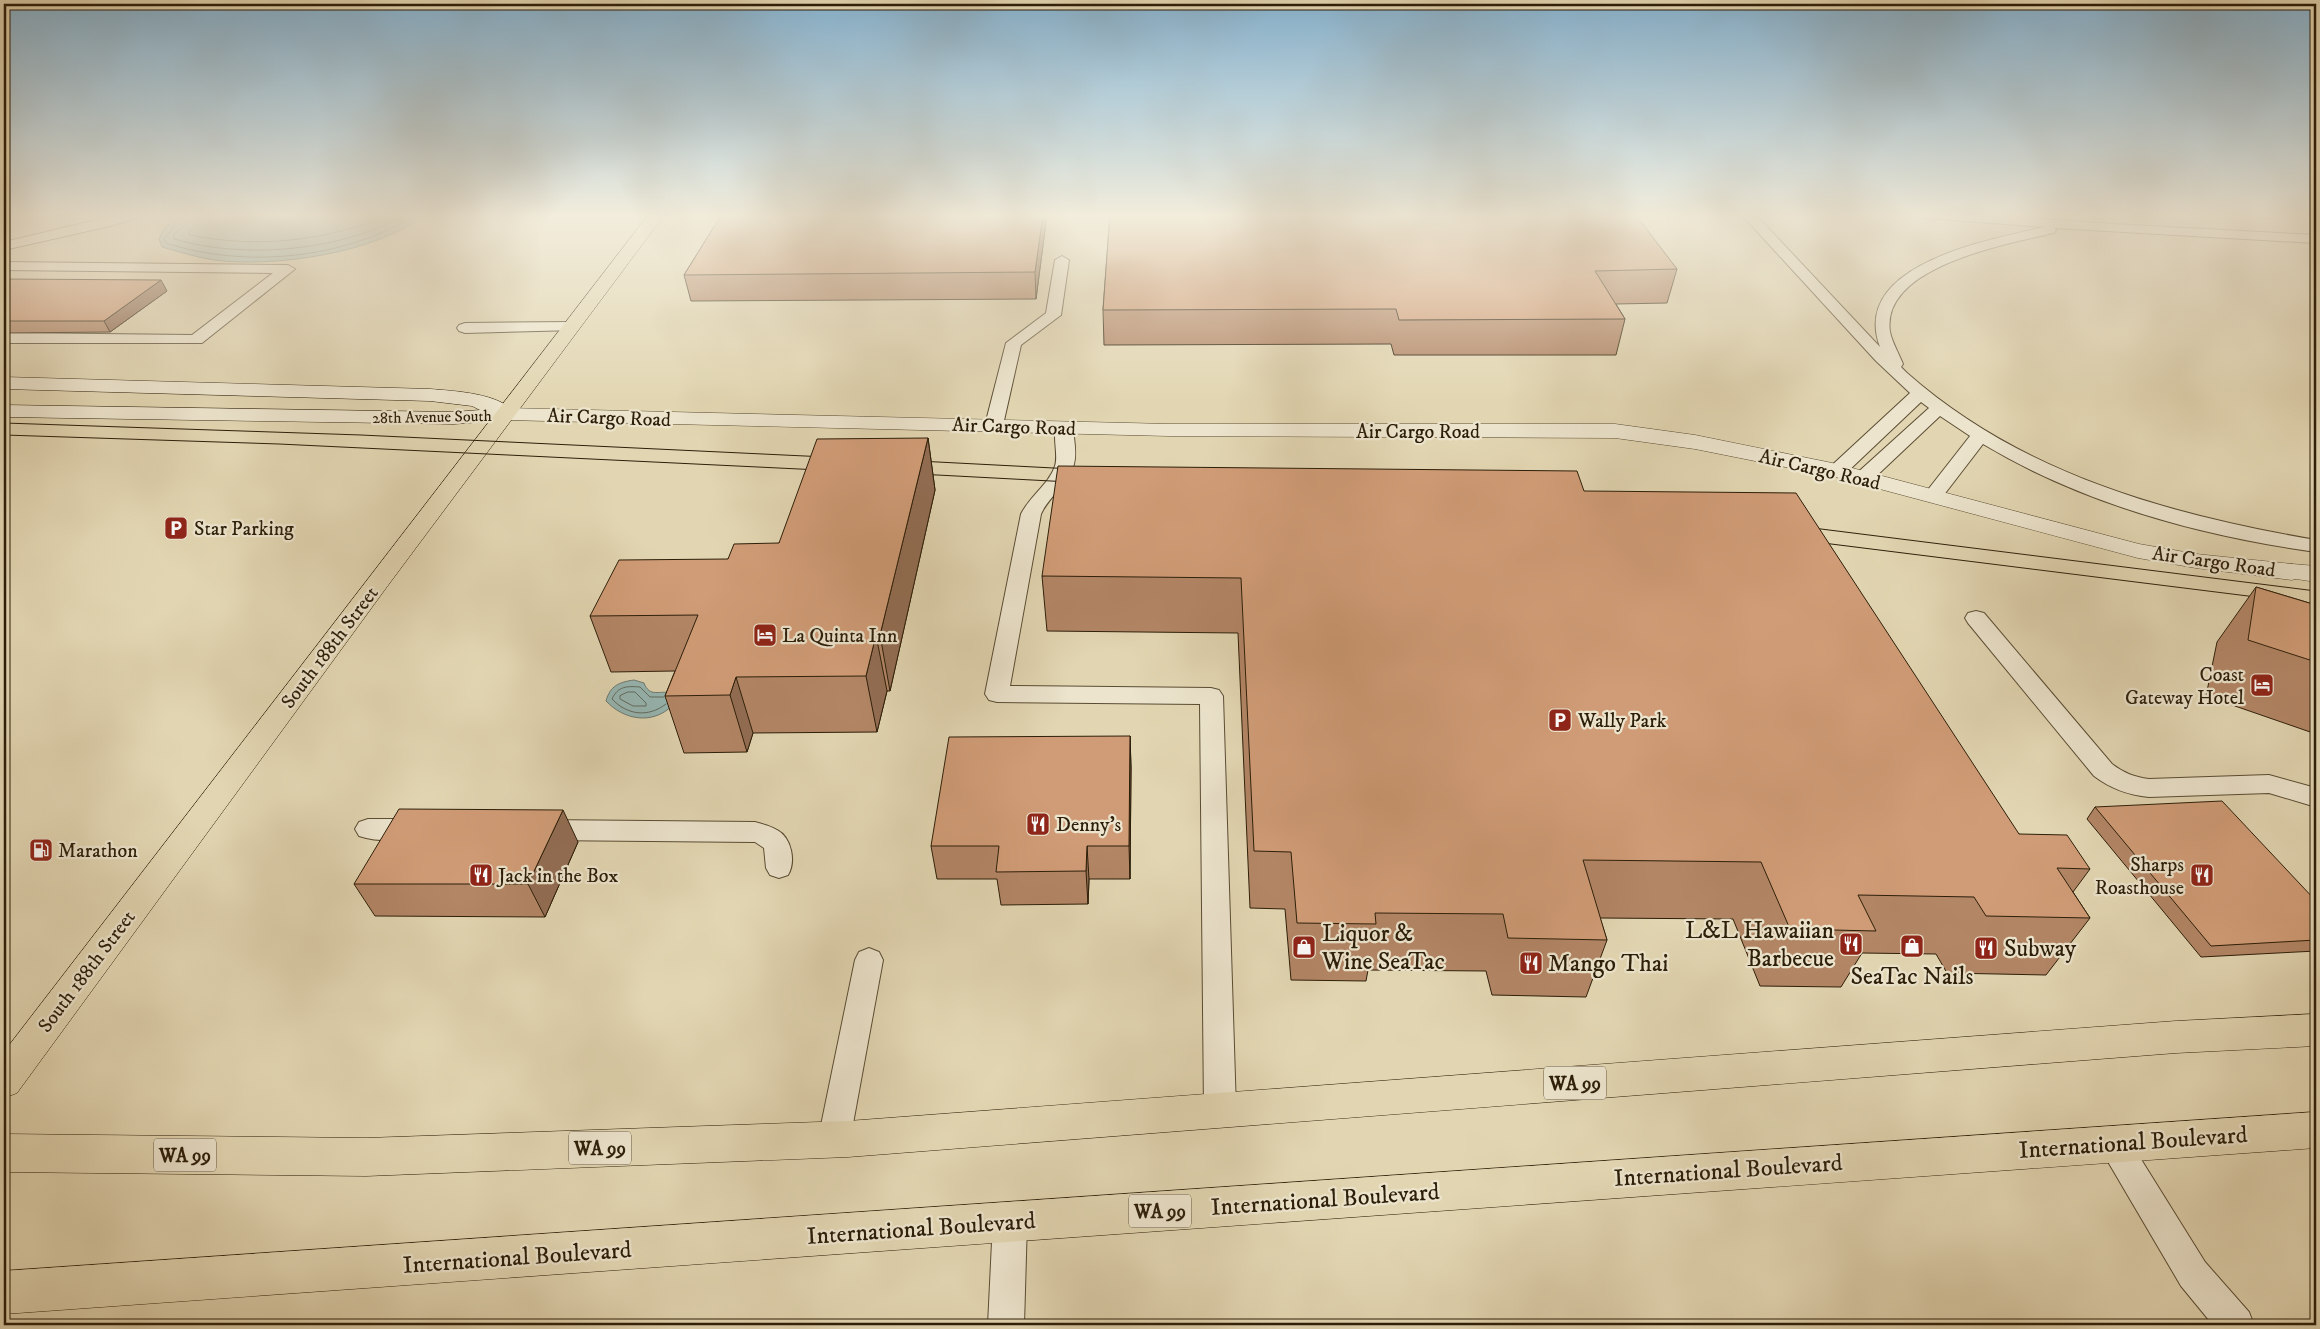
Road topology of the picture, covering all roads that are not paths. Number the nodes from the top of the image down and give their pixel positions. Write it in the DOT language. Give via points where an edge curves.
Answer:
graph roads {
  1 [pos="279,276"];
  2 [pos="610,276"];
  3 [pos="1059,276"];
  4 [pos="1806,276"];
  5 [pos="1911,276"];
  6 [pos="571,327"];
  7 [pos="465,328"];
  8 [pos="4,338"];
  9 [pos="4,383"];
  10 [pos="1917,390"];
  11 [pos="1939,408"];
  12 [pos="4,411"];
  13 [pos="505,414"];
  14 [pos="994,425"];
  15 [pos="1064,428"];
  16 [pos="1981,434"];
  17 [pos="1836,471"];
  18 [pos="1863,478"];
  19 [pos="1932,496"];
  20 [pos="2316,546"];
  21 [pos="2304,573"];
  22 [pos="1976,618"];
  23 [pos="2316,798"];
  24 [pos="368,829"];
  25 [pos="438,830"];
  26 [pos="517,830"];
  27 [pos="779,868"];
  28 [pos="869,960"];
  29 [pos="2316,1030"];
  30 [pos="4,1081"];
  31 [pos="1220,1110"];
  32 [pos="2316,1130"];
  33 [pos="834,1140"];
  34 [pos="2113,1143"];
  35 [pos="4,1153"];
  36 [pos="1010,1221"];
  37 [pos="4,1293"];
  38 [pos="1006,1325"];
  39 [pos="2236,1325"];
  1 -- 8 [label="lane" via="196,340"];
  2 -- 6 [label="main road, South 188th Street"];
  3 -- 14 [label="lane" via="1053,315 1014,343"];
  4 -- 10 [label="lane"];
  5 -- 10 [label="lane" via="1892,292 1880,323 1895,363"];
  6 -- 7 [label="lane"];
  6 -- 13 [label="main road, South 188th Street"];
  9 -- 13 [label="street, 28th Avenue South" via="430,395 477,400"];
  10 -- 11 [label="lane"];
  10 -- 17 [label="lane"];
  11 -- 16 [label="lane"];
  11 -- 18 [label="lane"];
  12 -- 13 [label="street, 28th Avenue South" via="454,418"];
  13 -- 14 [label="street, Air Cargo Road"];
  13 -- 30 [label="main road, South 188th Street"];
  14 -- 15 [label="street, Air Cargo Road"];
  15 -- 17 [label="street, Air Cargo Road" via="1615,431 1695,442"];
  15 -- 31 [label="lane" via="1064,465 1060,475 1034,504 1031,514 997,694 1211,696"];
  16 -- 19 [label="lane"];
  16 -- 20 [label="lane" via="2061,477 2144,508 2224,530"];
  17 -- 18 [label="street, Air Cargo Road"];
  18 -- 19 [label="street, Air Cargo Road"];
  19 -- 21 [label="street, Air Cargo Road" via="2138,551"];
  22 -- 23 [label="lane" via="2103,770 2116,781 2148,788 2269,784"];
  24 -- 25 [label="lane"];
  26 -- 27 [label="lane" via="755,832 774,840 779,848"];
  28 -- 33 [label="lane"];
  29 -- 31 [label="main road, WA 99" via="2176,1037"];
  31 -- 33 [label="main road, WA 99"];
  32 -- 34 [label="main road, International Boulevard / WA 99"];
  33 -- 35 [label="main road, WA 99" via="366,1157"];
  34 -- 36 [label="main road, International Boulevard / WA 99"];
  34 -- 39 [label="lane" via="2193,1274"];
  36 -- 37 [label="main road, International Boulevard / WA 99"];
  36 -- 38 [label="lane"];
}
